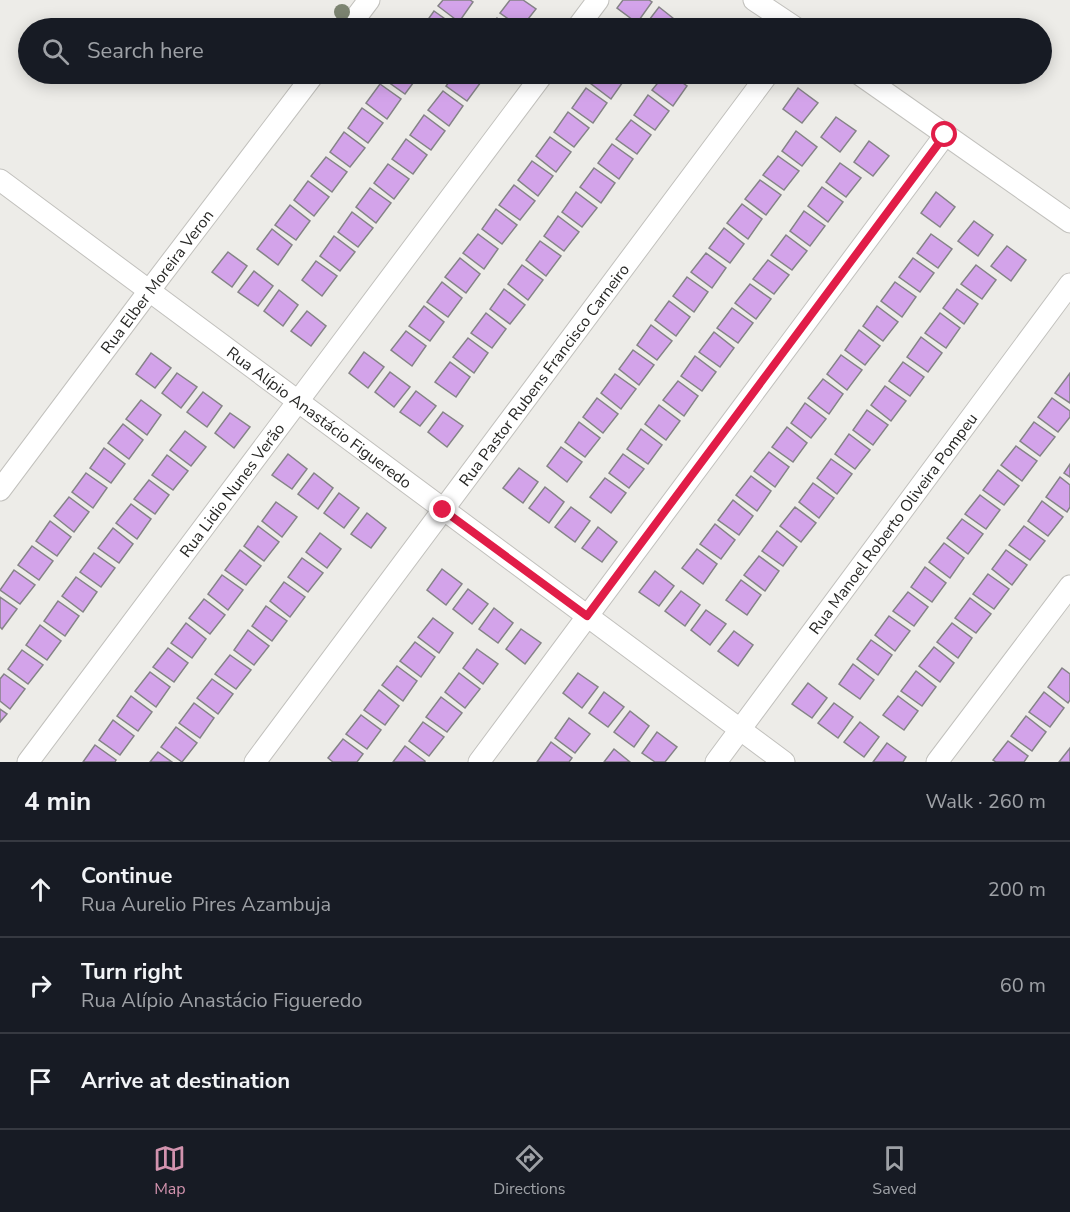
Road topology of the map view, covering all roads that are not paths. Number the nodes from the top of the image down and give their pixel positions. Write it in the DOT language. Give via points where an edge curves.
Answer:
graph roads {
  1 [pos="369,0"];
  2 [pos="598,0"];
  3 [pos="754,0"];
  4 [pos="356,18"];
  5 [pos="584,18"];
  6 [pos="781,18"];
  7 [pos="306,84"];
  8 [pos="536,84"];
  9 [pos="761,84"];
  10 [pos="873,84"];
  11 [pos="945,135"];
  12 [pos="0,180"];
  13 [pos="1070,222"];
  14 [pos="1070,284"];
  15 [pos="148,291"];
  16 [pos="298,402"];
  17 [pos="0,490"];
  18 [pos="443,510"];
  19 [pos="1070,586"];
  20 [pos="587,616"];
  21 [pos="740,730"];
  22 [pos="28,762"];
  23 [pos="255,762"];
  24 [pos="479,762"];
  25 [pos="716,762"];
  26 [pos="784,762"];
  27 [pos="937,762"];
  1 -- 4 [label="street"];
  2 -- 5 [label="street"];
  3 -- 6 [label="street"];
  7 -- 15 [label="street, Rua Elber Moreira Veron"];
  8 -- 16 [label="street, Rua Lidio Nunes Verão"];
  9 -- 18 [label="street, Rua Pastor Rubens Francisco Carneiro"];
  10 -- 11 [label="street"];
  11 -- 13 [label="street"];
  11 -- 20 [label="street"];
  12 -- 15 [label="street, Rua Alípio Anastácio Figueredo"];
  14 -- 21 [label="street, Rua Manoel Roberto Oliveira Pompeu"];
  15 -- 16 [label="street, Rua Alípio Anastácio Figueredo"];
  15 -- 17 [label="street, Rua Elber Moreira Veron"];
  16 -- 18 [label="street, Rua Alípio Anastácio Figueredo"];
  16 -- 22 [label="street, Rua Lidio Nunes Verão"];
  18 -- 20 [label="street, Rua Alípio Anastácio Figueredo"];
  18 -- 23 [label="street, Rua Pastor Rubens Francisco Carneiro"];
  19 -- 27 [label="street"];
  20 -- 21 [label="street, Rua Alípio Anastácio Figueredo"];
  20 -- 24 [label="street"];
  21 -- 25 [label="street, Rua Manoel Roberto Oliveira Pompeu"];
  21 -- 26 [label="street, Rua Alípio Anastácio Figueredo"];
}
